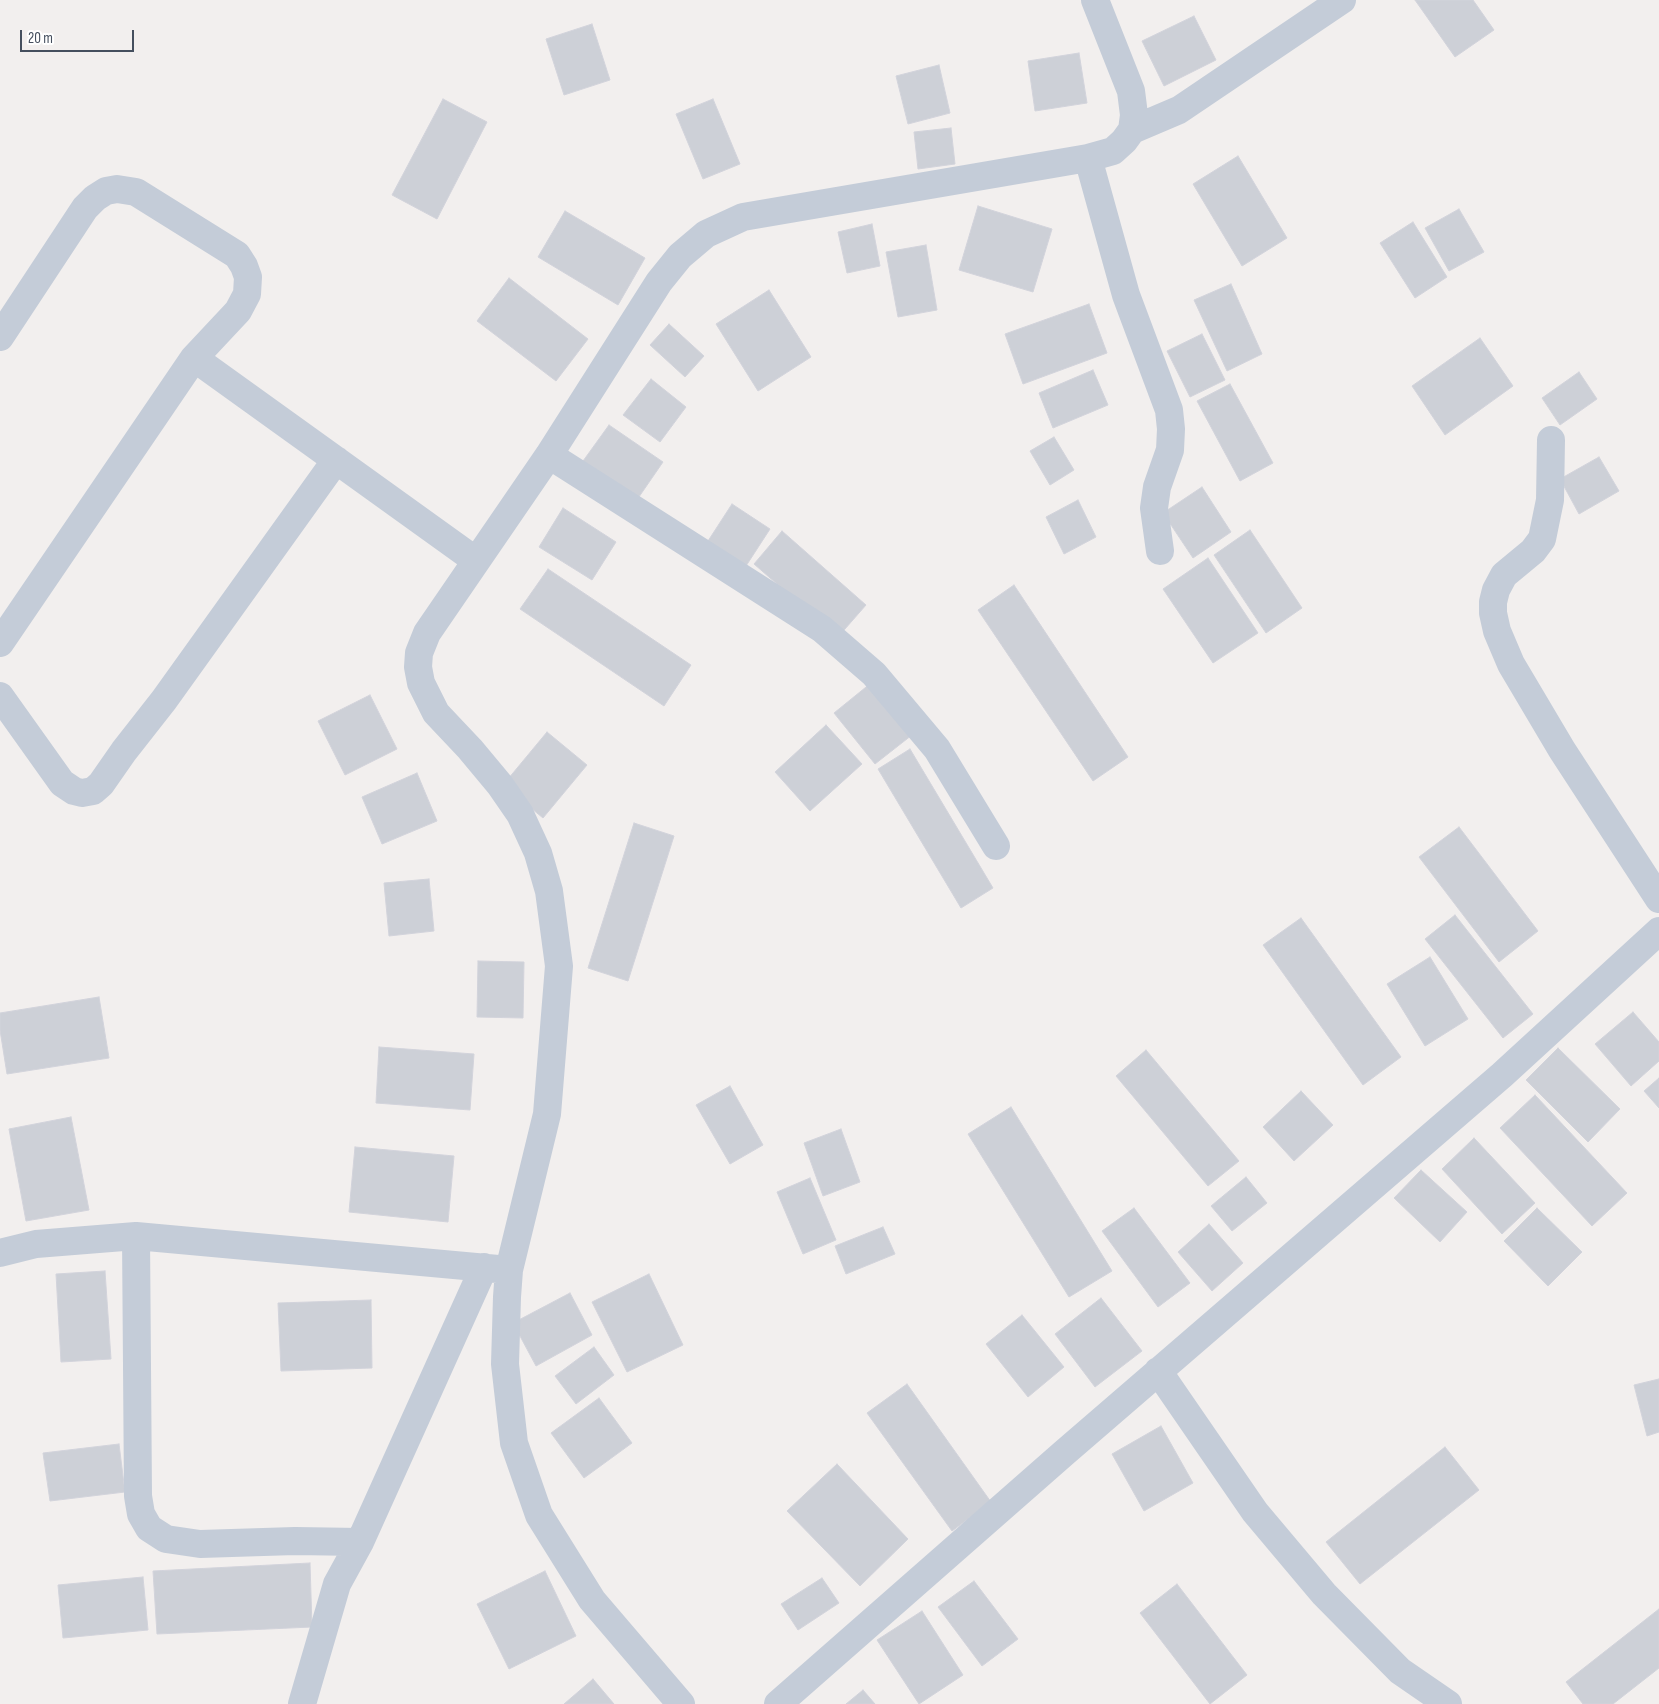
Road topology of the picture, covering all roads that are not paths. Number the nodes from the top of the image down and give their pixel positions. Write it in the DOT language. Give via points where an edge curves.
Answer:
graph roads {
  1 [pos="1094,0"];
  2 [pos="1342,0"];
  3 [pos="1132,130"];
  4 [pos="1088,158"];
  5 [pos="0,337"];
  6 [pos="194,358"];
  7 [pos="1551,440"];
  8 [pos="549,455"];
  9 [pos="336,460"];
  10 [pos="1160,551"];
  11 [pos="475,560"];
  12 [pos="0,644"];
  13 [pos="0,696"];
  14 [pos="996,846"];
  15 [pos="1659,899"];
  16 [pos="1659,931"];
  17 [pos="136,1236"];
  18 [pos="0,1253"];
  19 [pos="497,1268"];
  20 [pos="1158,1371"];
  21 [pos="360,1542"];
  22 [pos="302,1704"];
  23 [pos="681,1704"];
  24 [pos="778,1704"];
  25 [pos="1448,1704"];
  1 -- 3 [label="street" via="1132,91"];
  2 -- 3 [label="street" via="1179,110"];
  3 -- 4 [label="street" via="1112,151"];
  4 -- 8 [label="street" via="744,217 706,234 680,256 659,282"];
  4 -- 10 [label="street" via="1126,295 1169,410 1170,450 1157,487 1154,508"];
  5 -- 6 [label="street" via="85,208 95,198 117,189 136,192 237,255 244,266 248,277 247,294 238,311"];
  6 -- 9 [label="street"];
  6 -- 12 [label="street"];
  7 -- 15 [label="street" via="1550,500 1542,539 1533,551 1504,575 1496,590 1493,613 1511,664 1562,750"];
  8 -- 11 [label="street"];
  8 -- 14 [label="street" via="822,629 874,674 937,749"];
  9 -- 11 [label="street"];
  9 -- 13 [label="street" via="164,700 93,791 74,791 62,783"];
  11 -- 19 [label="street" via="427,633 419,653 421,683 436,712 500,785 520,814 538,853 549,891 558,966 547,1114"];
  16 -- 20 [label="street" via="1502,1075"];
  17 -- 18 [label="street" via="36,1244"];
  17 -- 19 [label="street"];
  17 -- 21 [label="street" via="138,1496 141,1514 149,1528 166,1539 200,1544 295,1540"];
  19 -- 21 [label="street"];
  19 -- 23 [label="street" via="507,1297 505,1364 514,1443 538,1515 592,1600"];
  20 -- 24 [label="street"];
  20 -- 25 [label="street" via="1255,1512 1324,1594 1400,1671"];
  21 -- 22 [label="street" via="338,1584"];
}
